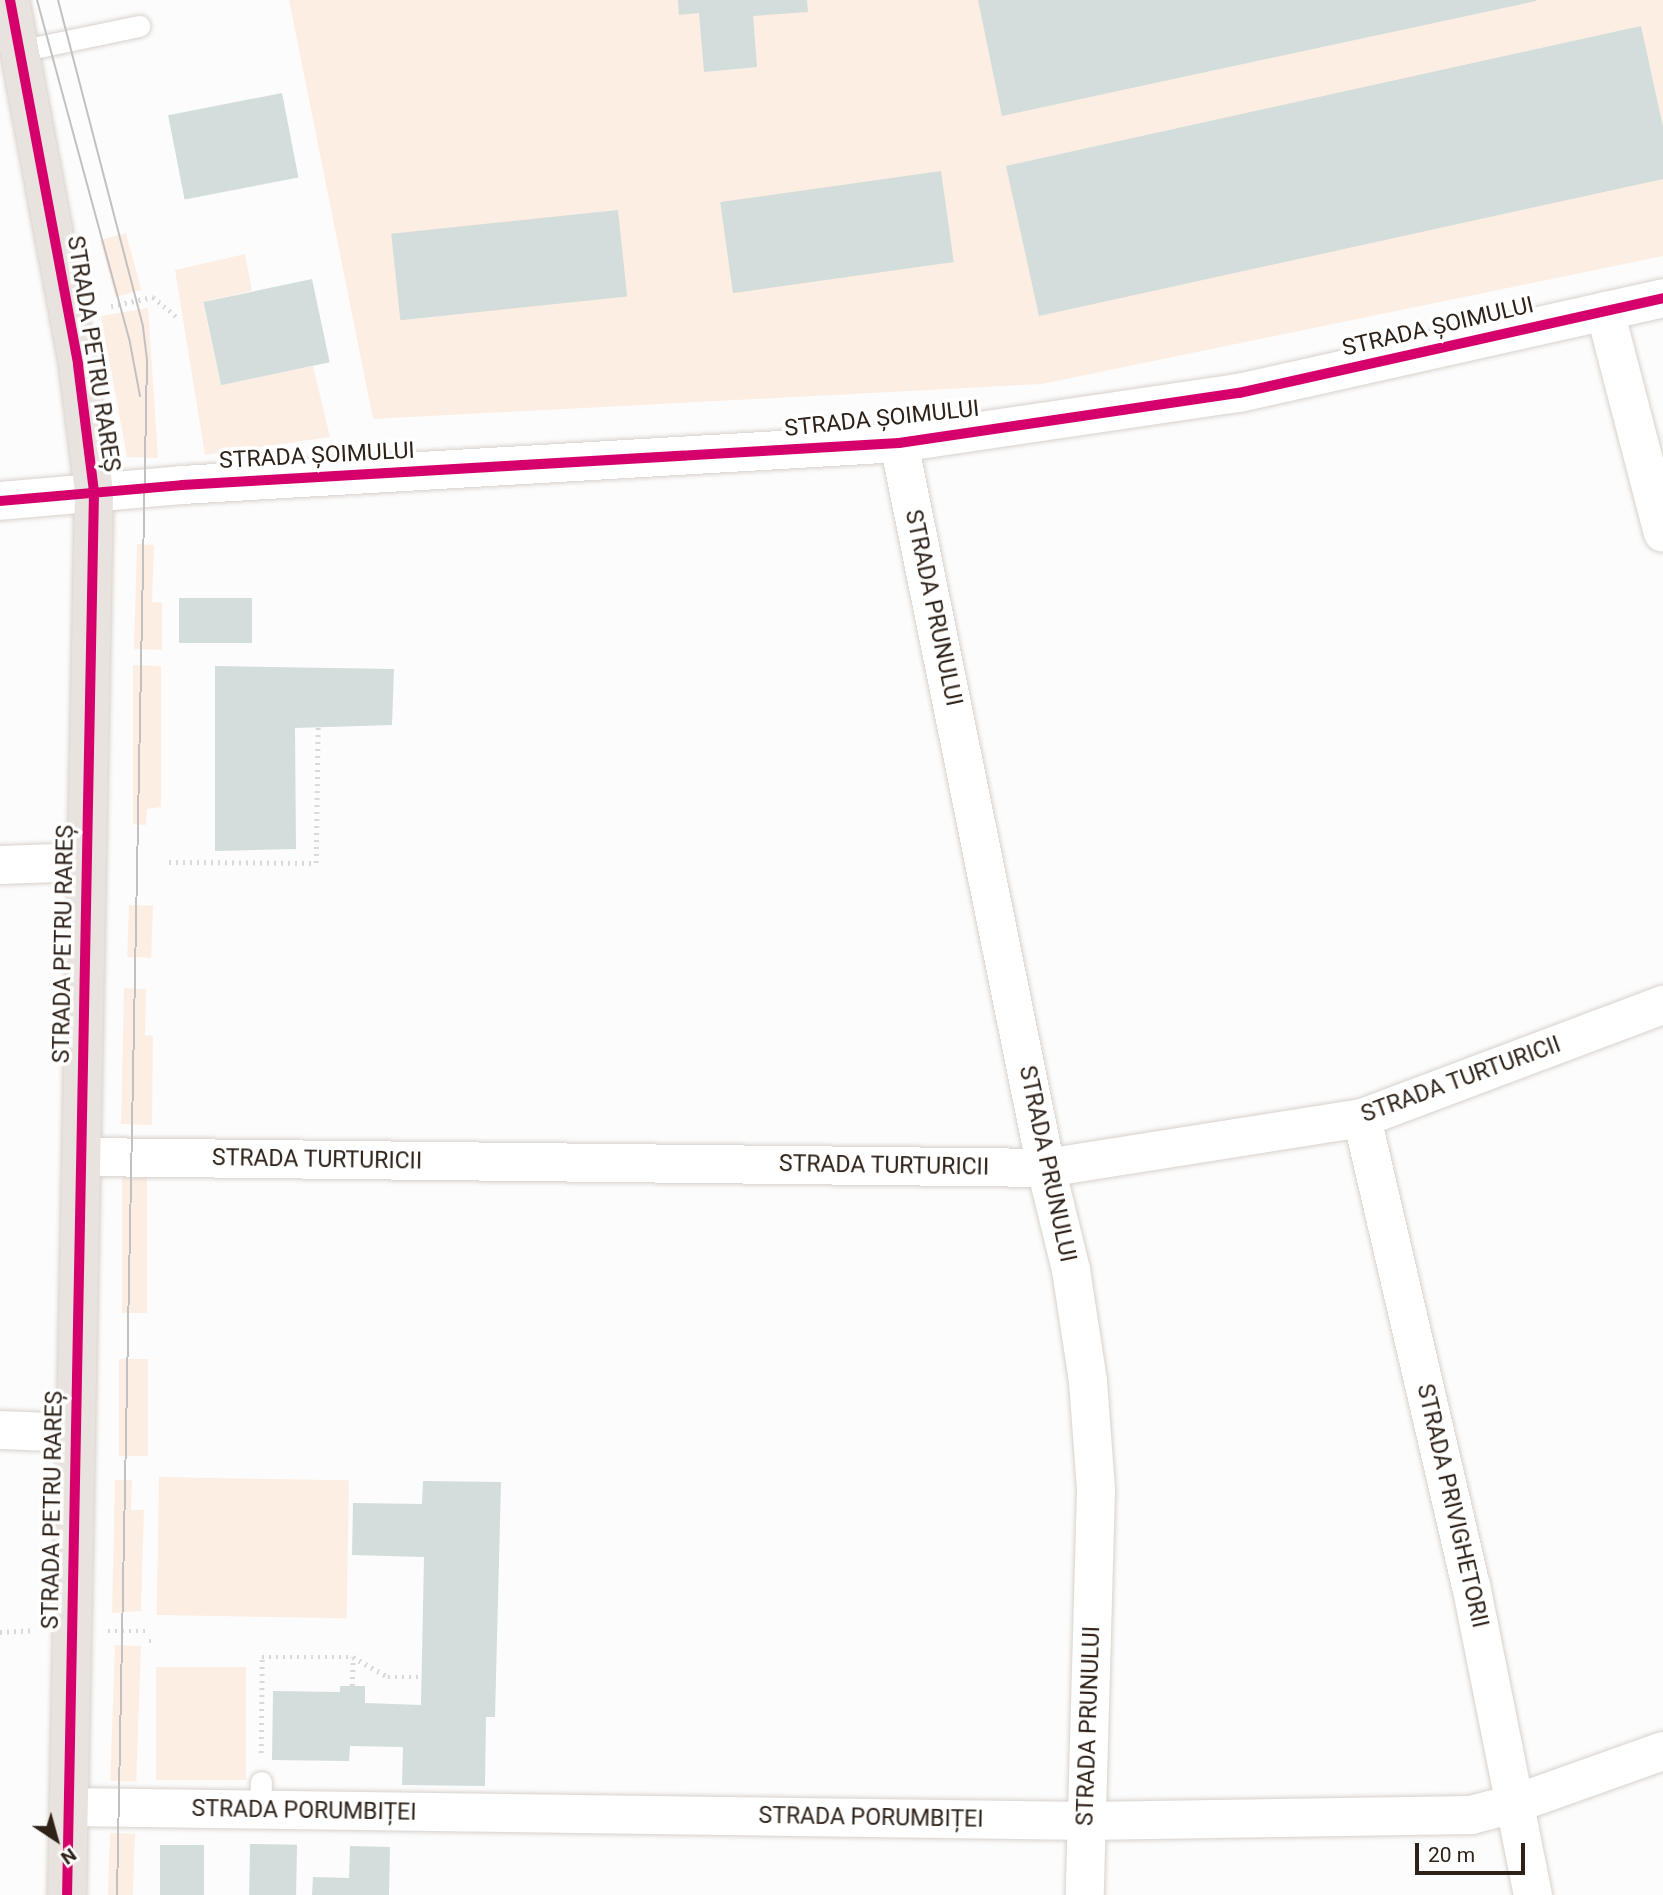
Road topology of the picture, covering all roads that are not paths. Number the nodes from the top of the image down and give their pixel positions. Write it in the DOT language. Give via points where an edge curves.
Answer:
graph roads {
  1 [pos="10,0"];
  2 [pos="139,26"];
  3 [pos="19,51"];
  4 [pos="1663,298"];
  5 [pos="1605,311"];
  6 [pos="899,443"];
  7 [pos="94,492"];
  8 [pos="0,500"];
  9 [pos="1663,533"];
  10 [pos="86,862"];
  11 [pos="0,865"];
  12 [pos="1663,1005"];
  13 [pos="1362,1118"];
  14 [pos="82,1157"];
  15 [pos="1046,1168"];
  16 [pos="0,1430"];
  17 [pos="75,1433"];
  18 [pos="1663,1751"];
  19 [pos="1517,1803"];
  20 [pos="69,1807"];
  21 [pos="1087,1821"];
  22 [pos="67,1895"];
  23 [pos="1085,1895"];
  24 [pos="1533,1895"];
  1 -- 3 [label="main road, STRADA PETRU RAREȘ"];
  2 -- 3 [label="lane"];
  3 -- 7 [label="main road, STRADA PETRU RAREȘ" via="78,365"];
  4 -- 5 [label="street, STRADA ȘOIMULUI"];
  5 -- 6 [label="street, STRADA ȘOIMULUI" via="1238,393"];
  5 -- 9 [label="street"];
  6 -- 7 [label="street, STRADA ȘOIMULUI"];
  6 -- 15 [label="street, STRADA PRUNULUI"];
  7 -- 8 [label="street, STRADA ȘOIMULUI"];
  7 -- 10 [label="main road, STRADA PETRU RAREȘ"];
  10 -- 11 [label="street"];
  10 -- 14 [label="main road, STRADA PETRU RAREȘ"];
  12 -- 13 [label="street, STRADA TURTURICII"];
  13 -- 15 [label="street, STRADA TURTURICII"];
  13 -- 19 [label="street, STRADA PRIVIGHETORII"];
  14 -- 15 [label="street, STRADA TURTURICII"];
  14 -- 17 [label="main road, STRADA PETRU RAREȘ"];
  15 -- 21 [label="street, STRADA PRUNULUI" via="1071,1270 1096,1491"];
  16 -- 17 [label="street"];
  17 -- 20 [label="main road, STRADA PETRU RAREȘ"];
  18 -- 19 [label="street, STRADA PORUMBIȚEI"];
  19 -- 21 [label="street, STRADA PORUMBIȚEI" via="1471,1815"];
  19 -- 24 [label="street, STRADA PRIVIGHETORII"];
  20 -- 21 [label="street, STRADA PORUMBIȚEI" via="260,1796"];
  20 -- 22 [label="main road, STRADA PETRU RAREȘ"];
  21 -- 23 [label="street, STRADA PRUNULUI"];
}
